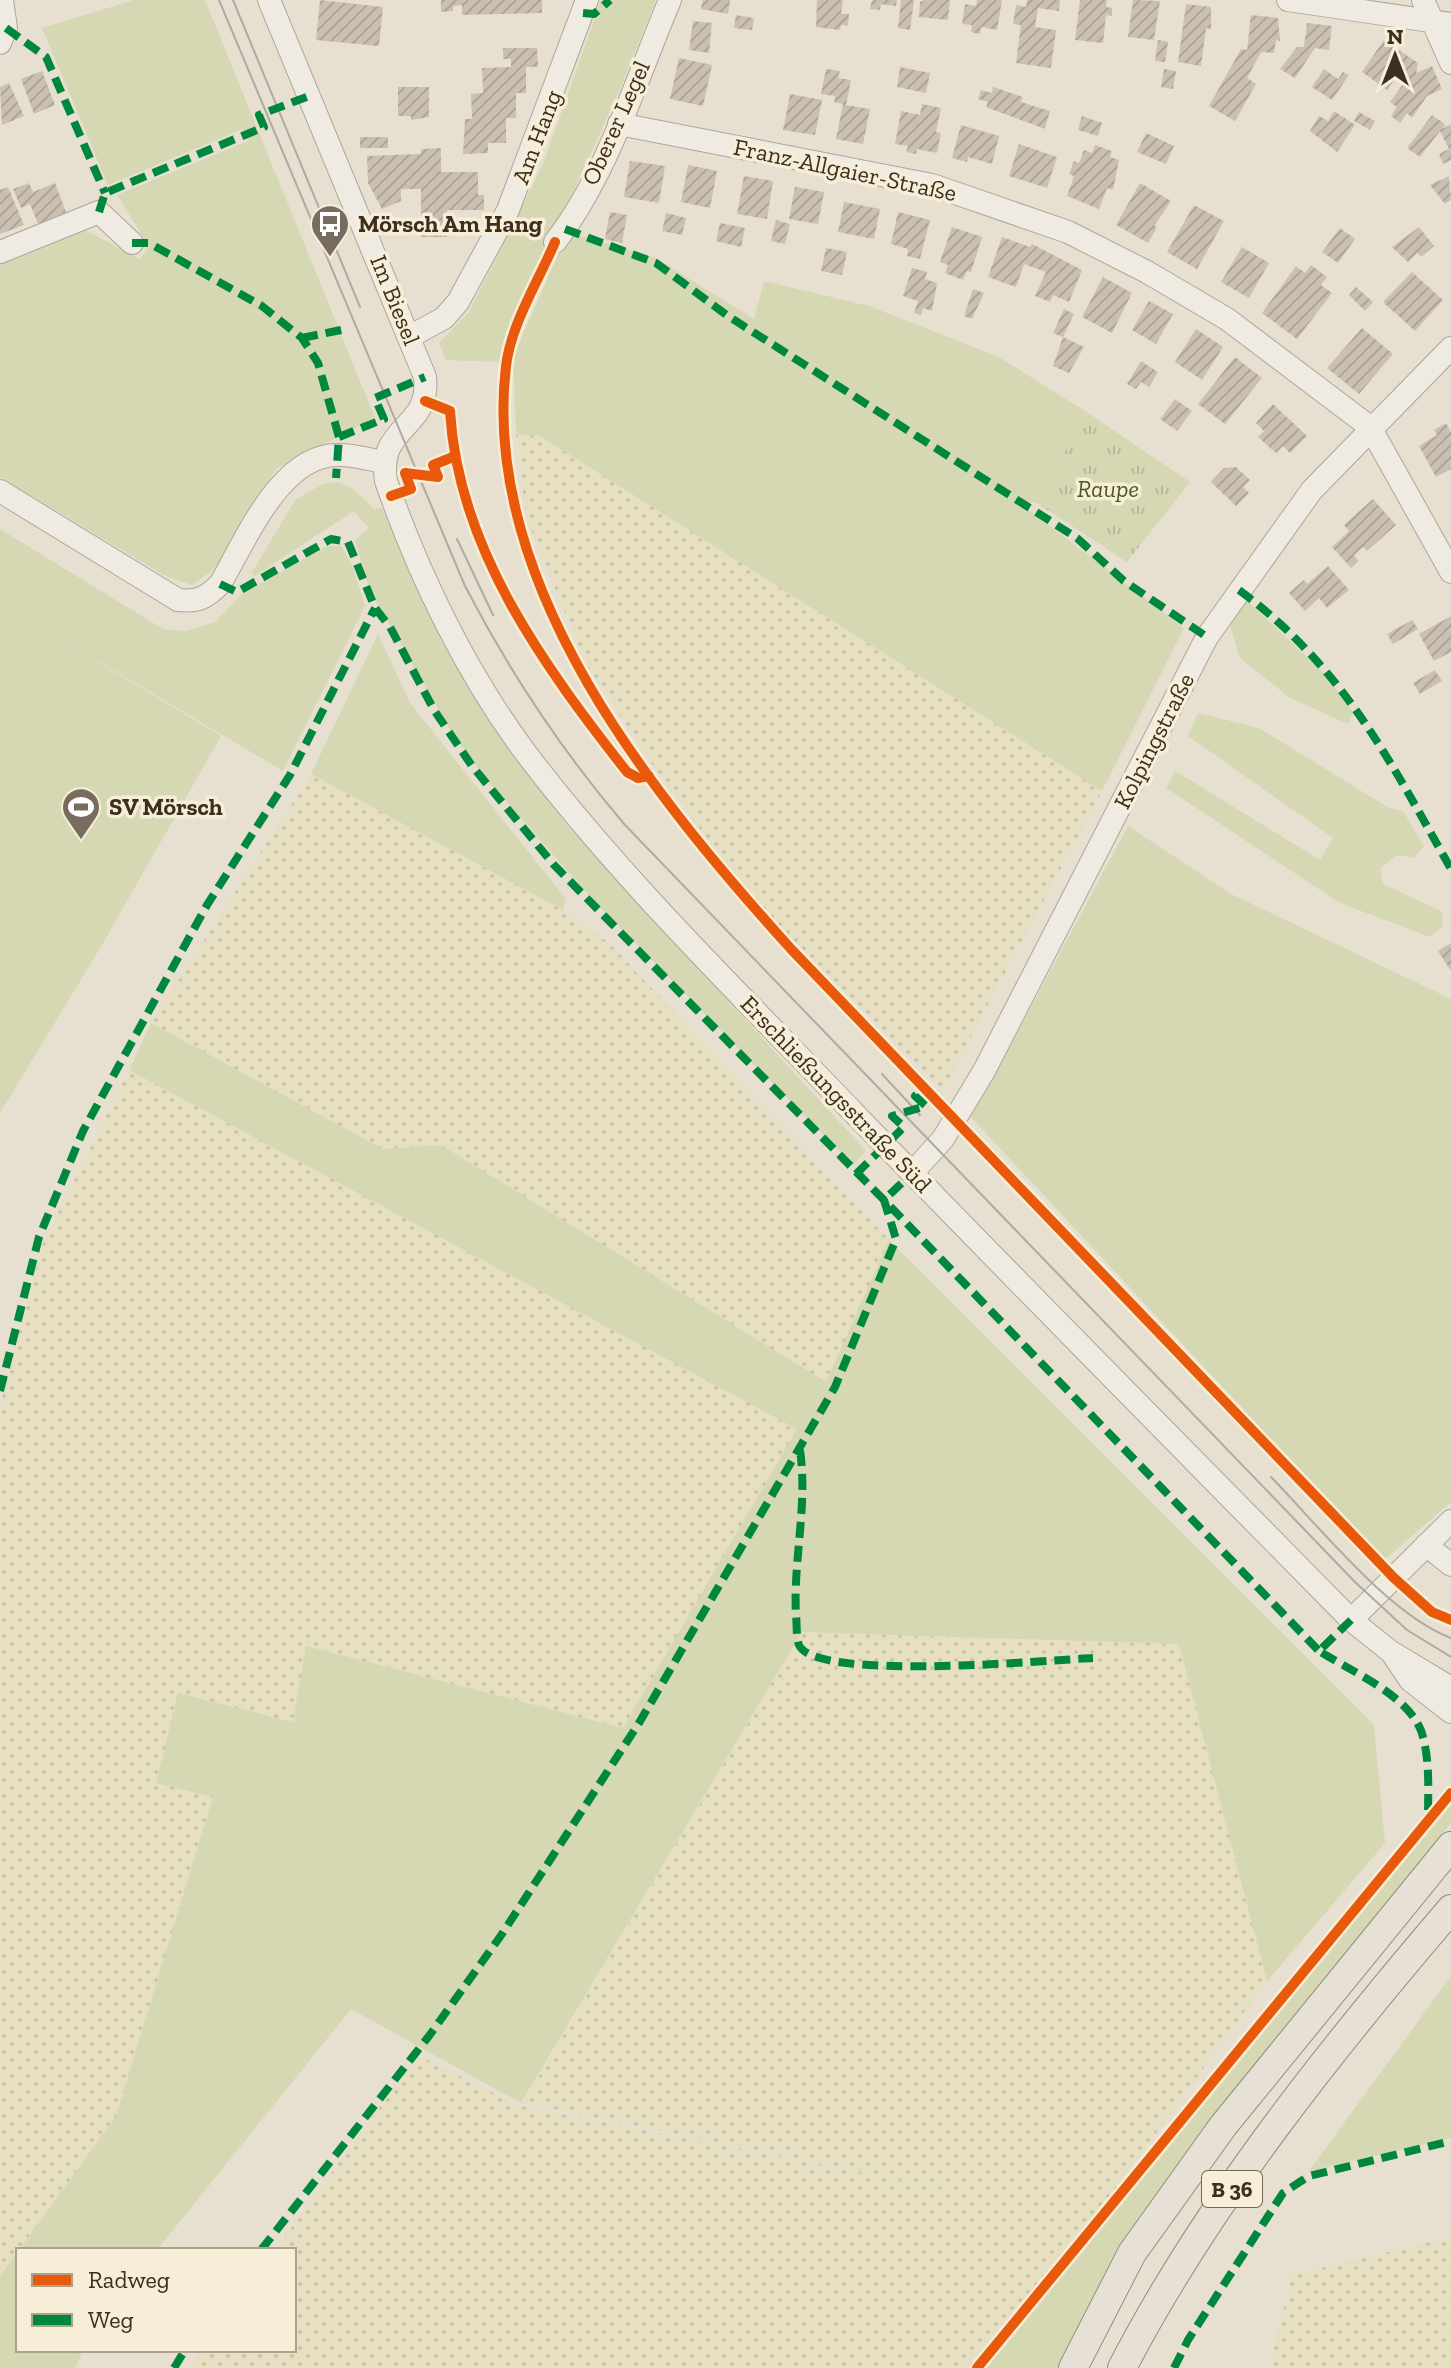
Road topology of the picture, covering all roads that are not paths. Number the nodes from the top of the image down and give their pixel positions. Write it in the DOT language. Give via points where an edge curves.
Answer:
graph roads {
  1 [pos="2,0"];
  2 [pos="269,0"];
  3 [pos="587,0"];
  4 [pos="670,0"];
  5 [pos="1288,0"];
  6 [pos="1423,0"];
  7 [pos="1442,22"];
  8 [pos="0,43"];
  9 [pos="1451,63"];
  10 [pos="619,124"];
  11 [pos="555,242"];
  12 [pos="132,243"];
  13 [pos="0,252"];
  14 [pos="411,336"];
  15 [pos="1451,348"];
  16 [pos="1370,427"];
  17 [pos="383,462"];
  18 [pos="0,491"];
  19 [pos="1451,572"];
  20 [pos="912,1173"];
  21 [pos="1451,1521"];
  22 [pos="1426,1545"];
  23 [pos="1451,1565"];
  24 [pos="1351,1620"];
  25 [pos="1391,1652"];
  26 [pos="1450,1687"];
  27 [pos="1451,1712"];
  28 [pos="1451,1846"];
  29 [pos="1451,1909"];
  30 [pos="1073,2368"];
  31 [pos="1122,2368"];
  1 -- 8 [label="street" via="6,28"];
  2 -- 14 [label="street, Im Biesel"];
  3 -- 14 [label="street, Am Hang" via="508,210 458,302 444,318"];
  4 -- 10 [label="street, Oberer Legel"];
  5 -- 7 [label="street"];
  6 -- 7 [label="street"];
  7 -- 9 [label="street"];
  10 -- 11 [label="street, Oberer Legel" via="570,224"];
  10 -- 16 [label="street, Franz-Allgaier-Straße" via="932,185 1068,232 1227,319"];
  12 -- 13 [label="street" via="99,212"];
  14 -- 17 [label="street, Im Biesel" via="425,377 425,401 388,445"];
  15 -- 16 [label="street, Kolpingstraße"];
  16 -- 19 [label="street, Franz-Allgaier-Straße"];
  16 -- 20 [label="street, Kolpingstraße" via="1312,490 1207,637 991,1059 943,1139"];
  17 -- 18 [label="street" via="340,454 294,472 278,486 220,584 206,598 192,601 178,600"];
  17 -- 20 [label="street, Erschließungsstraße Süd" via="391,496 448,624 526,754 599,841"];
  20 -- 24 [label="street, Erschließungsstraße Süd"];
  21 -- 22 [label="street"];
  22 -- 23 [label="street"];
  22 -- 24 [label="street"];
  24 -- 25 [label="street, Erschließungsstraße Süd"];
  25 -- 26 [label="street, Erschließungsstraße Süd"];
  25 -- 27 [label="street, Erschließungsstraße Süd" via="1410,1680"];
  28 -- 30 [label="main road, B 36" via="1223,2126 1132,2253"];
  29 -- 31 [label="main road, B 36" via="1269,2138 1184,2255"];
}
